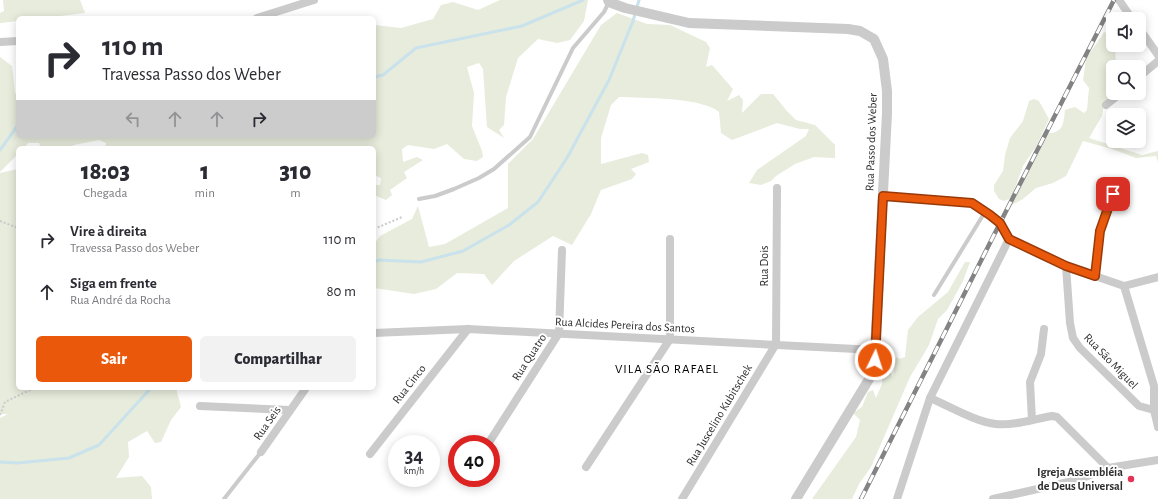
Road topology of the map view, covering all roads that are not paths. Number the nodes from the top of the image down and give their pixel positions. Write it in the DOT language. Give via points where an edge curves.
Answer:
graph roads {
  1 [pos="314,0"];
  2 [pos="1119,0"];
  3 [pos="609,1"];
  4 [pos="1127,12"];
  5 [pos="263,16"];
  6 [pos="1146,38"];
  7 [pos="16,41"];
  8 [pos="0,42"];
  9 [pos="1158,55"];
  10 [pos="1158,61"];
  11 [pos="1146,71"];
  12 [pos="1113,100"];
  13 [pos="1106,106"];
  14 [pos="1117,182"];
  15 [pos="777,188"];
  16 [pos="883,196"];
  17 [pos="419,199"];
  18 [pos="985,211"];
  19 [pos="670,239"];
  20 [pos="1009,239"];
  21 [pos="562,250"];
  22 [pos="1066,266"];
  23 [pos="1095,276"];
  24 [pos="1158,277"];
  25 [pos="1124,286"];
  26 [pos="934,295"];
  27 [pos="468,329"];
  28 [pos="1044,329"];
  29 [pos="376,333"];
  30 [pos="559,333"];
  31 [pos="670,339"];
  32 [pos="776,344"];
  33 [pos="876,350"];
  34 [pos="1156,386"];
  35 [pos="305,390"];
  36 [pos="930,398"];
  37 [pos="200,406"];
  38 [pos="290,410"];
  39 [pos="1154,410"];
  40 [pos="1032,420"];
  41 [pos="1158,427"];
  42 [pos="494,435"];
  43 [pos="261,452"];
  44 [pos="370,454"];
  45 [pos="1158,460"];
  46 [pos="586,467"];
  47 [pos="1108,468"];
  48 [pos="224,499"];
  49 [pos="682,499"];
  50 [pos="796,499"];
  51 [pos="897,499"];
  52 [pos="993,499"];
  1 -- 5 [label="street"];
  2 -- 4 [label="street"];
  3 -- 16 [label="street, Rua Passo dos Weber" via="625,8 689,23 860,31 874,40 883,59 886,91"];
  3 -- 17 [label="lane" via="604,12 573,48 530,137 494,169 479,178 454,190"];
  6 -- 9 [label="street"];
  7 -- 8 [label="street"];
  10 -- 11 [label="street"];
  12 -- 13 [label="street"];
  14 -- 23 [label="street" via="1100,231"];
  15 -- 32 [label="street, Rua Dois"];
  16 -- 18 [label="street" via="972,203"];
  16 -- 33 [label="street, Rua Passo dos Weber"];
  18 -- 20 [label="street" via="1000,223"];
  18 -- 26 [label="lane"];
  19 -- 31 [label="street"];
  20 -- 22 [label="street"];
  20 -- 36 [label="street"];
  21 -- 30 [label="street, Rua Quatro"];
  22 -- 23 [label="street"];
  22 -- 39 [label="street, Rua São Miguel" via="1073,338 1139,406"];
  23 -- 25 [label="street"];
  24 -- 25 [label="street"];
  25 -- 34 [label="street"];
  27 -- 29 [label="street, Rua Alcides Pereira dos Santos"];
  27 -- 30 [label="street, Rua Alcides Pereira dos Santos"];
  27 -- 44 [label="street, Rua Cinco"];
  28 -- 40 [label="street" via="1041,354 1030,382"];
  30 -- 31 [label="street, Rua Alcides Pereira dos Santos"];
  30 -- 42 [label="street, Rua Quatro"];
  31 -- 32 [label="street, Rua Alcides Pereira dos Santos"];
  31 -- 46 [label="street"];
  32 -- 33 [label="street, Rua Alcides Pereira dos Santos"];
  32 -- 49 [label="street, Rua Juscelino Kubitschek"];
  33 -- 50 [label="street, Rua Passo dos Weber" via="874,371"];
  34 -- 39 [label="street"];
  35 -- 38 [label="street, Rua Seis"];
  36 -- 40 [label="street" via="982,421 1013,424"];
  36 -- 51 [label="street"];
  37 -- 38 [label="street"];
  38 -- 43 [label="street, Rua Seis"];
  39 -- 41 [label="street"];
  40 -- 47 [label="street" via="1057,417"];
  43 -- 48 [label="lane"];
  45 -- 47 [label="street"];
  47 -- 52 [label="street" via="1077,480"];
}
